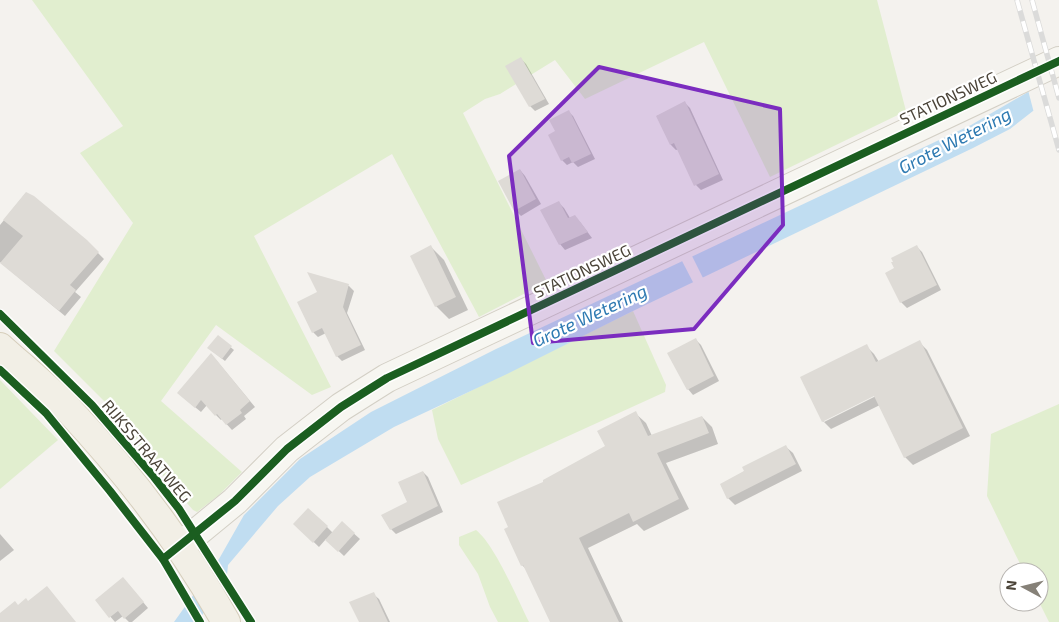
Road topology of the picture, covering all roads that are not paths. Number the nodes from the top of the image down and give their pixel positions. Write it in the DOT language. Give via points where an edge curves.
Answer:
graph roads {
  1 [pos="1054,63"];
  2 [pos="0,347"];
  3 [pos="179,547"];
  4 [pos="222,614"];
  1 -- 3 [label="street, STATIONSWEG" via="387,378 287,449 235,501"];
  2 -- 3 [label="main road, RIJKSSTRAATWEG" via="66,407 124,471"];
  3 -- 4 [label="main road, RIJKSSTRAATWEG"];
}
